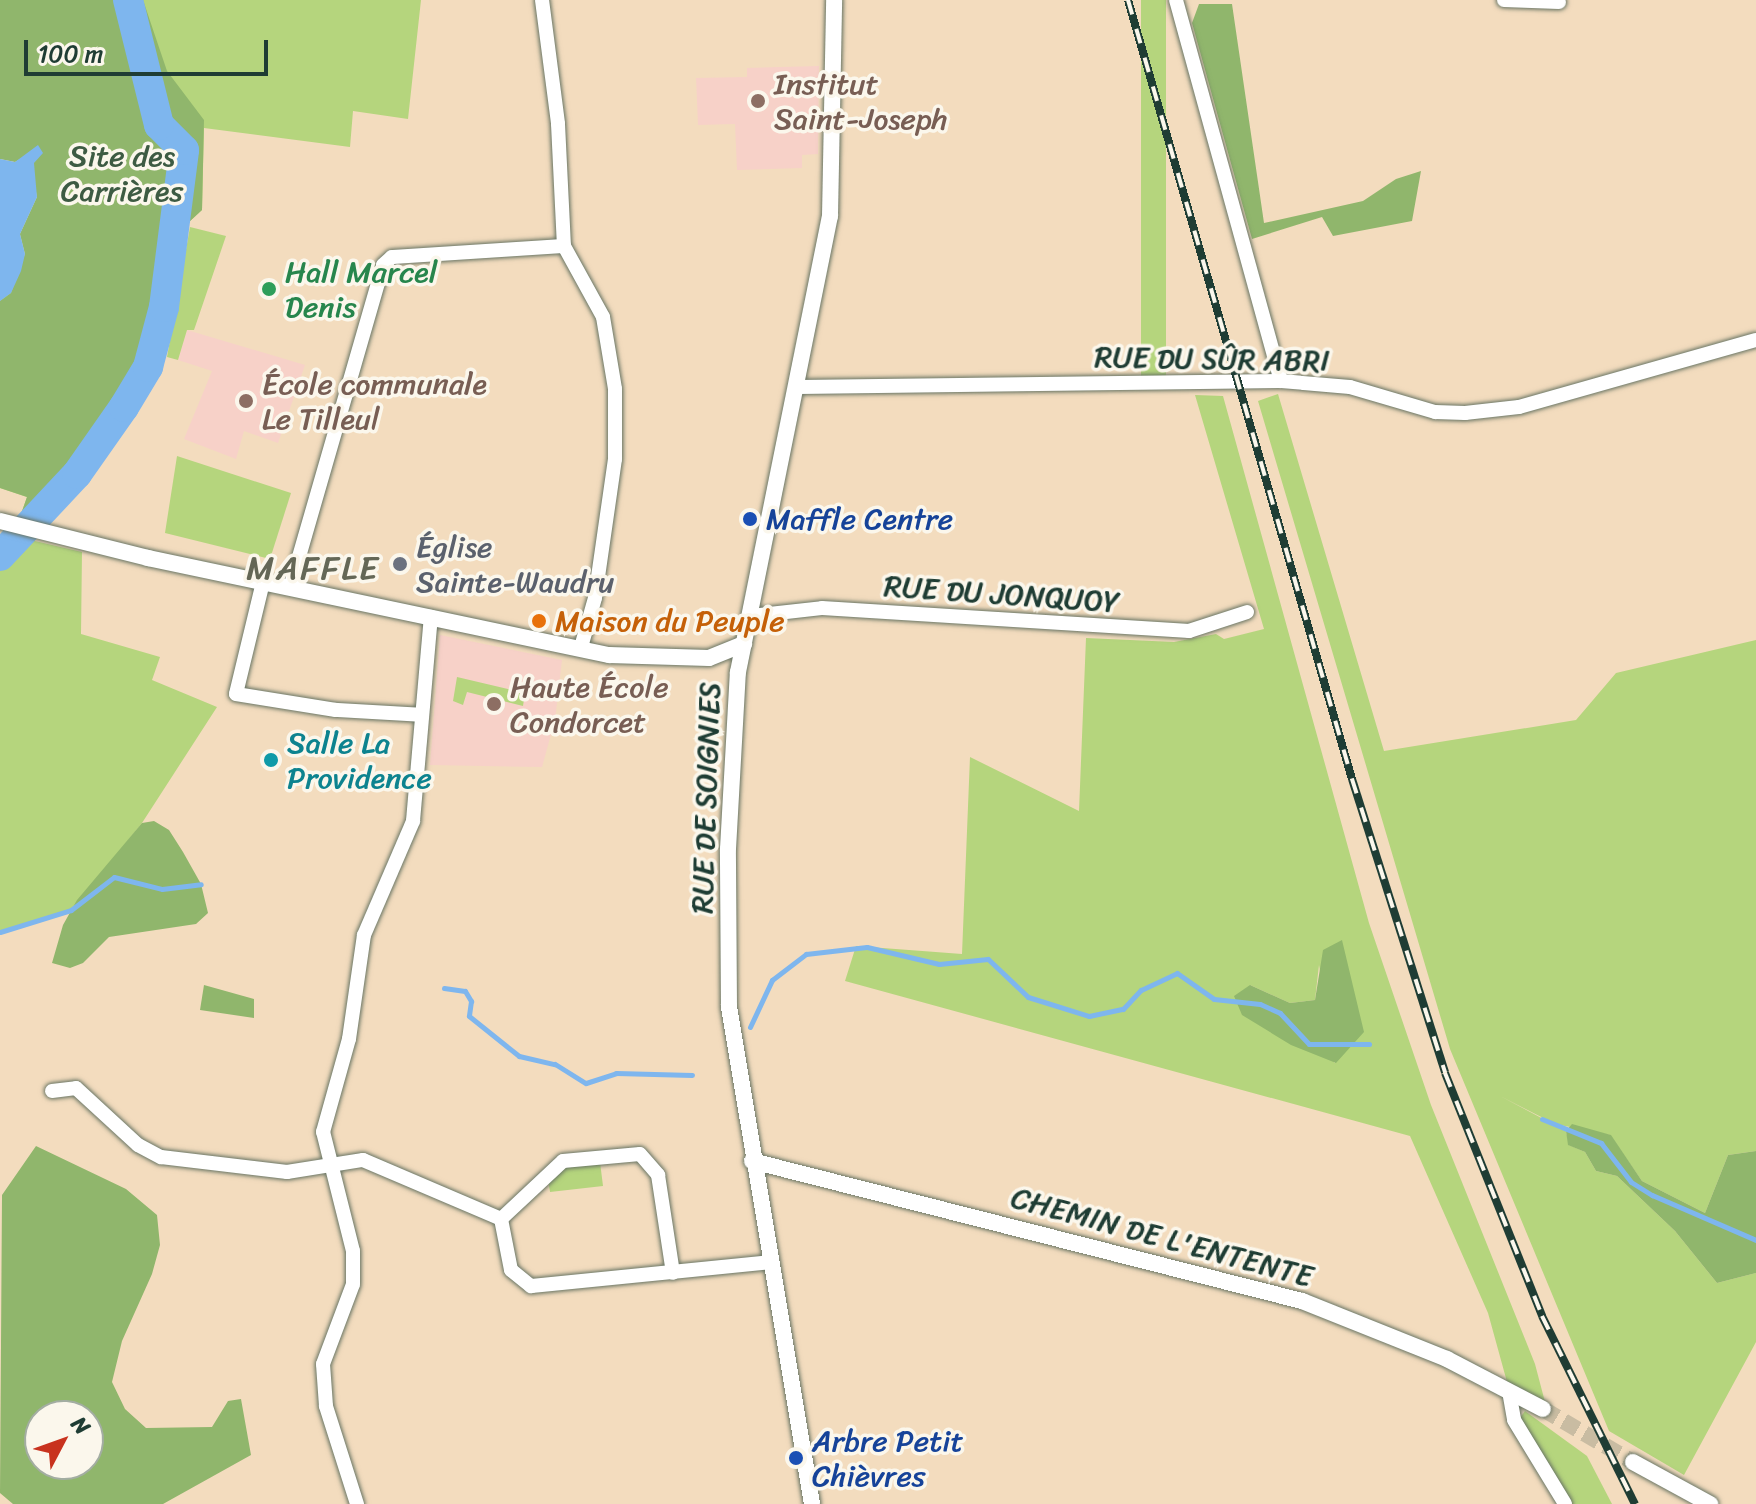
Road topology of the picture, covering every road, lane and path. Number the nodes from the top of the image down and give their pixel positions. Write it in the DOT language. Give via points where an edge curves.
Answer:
graph roads {
  1 [pos="542,0"];
  2 [pos="834,0"];
  3 [pos="1176,0"];
  4 [pos="1504,0"];
  5 [pos="1559,2"];
  6 [pos="564,246"];
  7 [pos="1756,340"];
  8 [pos="1281,381"];
  9 [pos="798,387"];
  10 [pos="4,522"];
  11 [pos="263,582"];
  12 [pos="290,588"];
  13 [pos="1247,612"];
  14 [pos="751,616"];
  15 [pos="431,617"];
  16 [pos="744,644"];
  17 [pos="581,647"];
  18 [pos="709,658"];
  19 [pos="738,672"];
  20 [pos="422,715"];
  21 [pos="52,1091"];
  22 [pos="752,1161"];
  23 [pos="330,1162"];
  24 [pos="501,1219"];
  25 [pos="770,1262"];
  26 [pos="673,1273"];
  27 [pos="1509,1391"];
  28 [pos="1543,1409"];
  29 [pos="1633,1462"];
  30 [pos="357,1504"];
  31 [pos="812,1504"];
  32 [pos="1565,1504"];
  33 [pos="1710,1504"];
  1 -- 6 [label="street" via="558,124"];
  2 -- 9 [label="street, RUE DE SOIGNIES" via="830,216"];
  3 -- 8 [label="street"];
  4 -- 5 [label="street"];
  6 -- 12 [label="street" via="392,257 383,265"];
  6 -- 17 [label="street" via="603,317 615,389 608,515"];
  7 -- 8 [label="street, RUE DU SÛR ABRI" via="1519,407 1465,413 1435,412 1350,387"];
  8 -- 9 [label="street, RUE DU SÛR ABRI"];
  9 -- 14 [label="street, RUE DE SOIGNIES" via="778,459"];
  10 -- 11 [label="street"];
  11 -- 12 [label="street"];
  11 -- 20 [label="street" via="236,694 336,710"];
  12 -- 15 [label="street"];
  13 -- 14 [label="street, RUE DU JONQUOY" via="1189,631 822,608"];
  14 -- 16 [label="street, RUE DE SOIGNIES"];
  15 -- 17 [label="street"];
  15 -- 20 [label="street"];
  16 -- 18 [label="street"];
  16 -- 19 [label="street, RUE DE SOIGNIES"];
  17 -- 18 [label="street" via="634,658"];
  18 -- 19 [label="street"];
  19 -- 22 [label="street, RUE DE SOIGNIES" via="728,849 729,1007"];
  20 -- 23 [label="street" via="413,821 364,935 349,1039 323,1132"];
  21 -- 23 [label="street" via="76,1088 138,1145 161,1157 287,1172"];
  22 -- 25 [label="street, RUE DE SOIGNIES"];
  22 -- 27 [label="street, CHEMIN DE L'ENTENTE" via="1302,1301 1447,1359"];
  23 -- 24 [label="street" via="363,1160"];
  23 -- 30 [label="street" via="353,1251 353,1284 323,1364 326,1406"];
  24 -- 26 [label="street" via="511,1270 531,1286"];
  24 -- 26 [label="street" via="563,1161 640,1154 658,1175"];
  25 -- 26 [label="street"];
  25 -- 31 [label="street, RUE DE SOIGNIES"];
  27 -- 28 [label="street, CHEMIN DE L'ENTENTE"];
  27 -- 32 [label="street" via="1514,1420"];
  29 -- 33 [label="street"];
}
